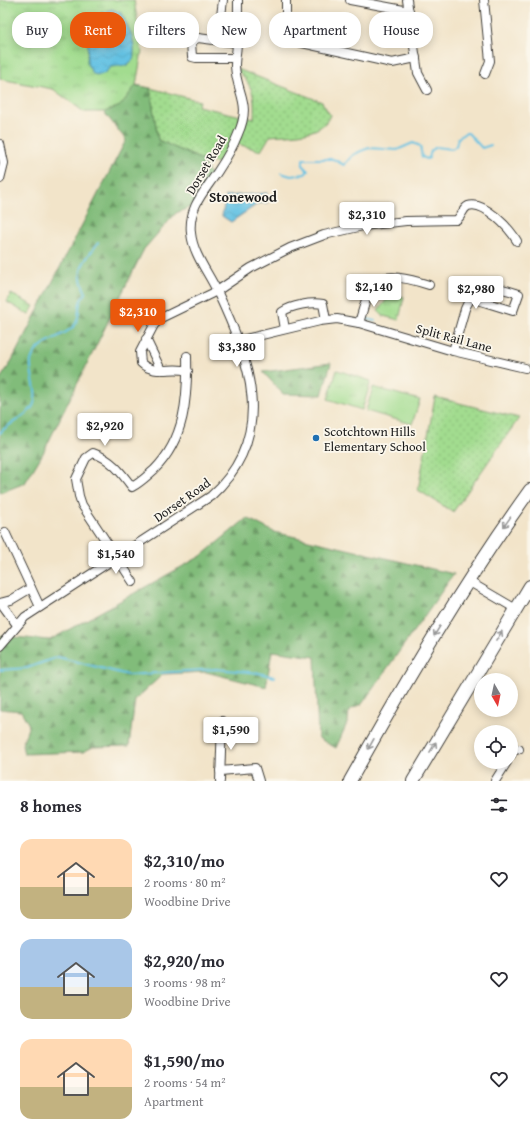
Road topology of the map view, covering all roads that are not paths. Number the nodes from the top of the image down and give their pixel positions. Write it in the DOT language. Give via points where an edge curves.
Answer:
graph roads {
  1 [pos="223,0"];
  2 [pos="238,0"];
  3 [pos="286,0"];
  4 [pos="350,0"];
  5 [pos="407,0"];
  6 [pos="484,0"];
  7 [pos="409,11"];
  8 [pos="222,12"];
  9 [pos="238,12"];
  10 [pos="207,39"];
  11 [pos="236,48"];
  12 [pos="235,58"];
  13 [pos="416,58"];
  14 [pos="485,74"];
  15 [pos="427,90"];
  16 [pos="0,144"];
  17 [pos="0,179"];
  18 [pos="516,241"];
  19 [pos="429,285"];
  20 [pos="217,291"];
  21 [pos="471,298"];
  22 [pos="326,320"];
  23 [pos="359,324"];
  24 [pos="285,329"];
  25 [pos="146,340"];
  26 [pos="237,341"];
  27 [pos="453,351"];
  28 [pos="187,356"];
  29 [pos="525,368"];
  30 [pos="161,370"];
  31 [pos="188,371"];
  32 [pos="530,490"];
  33 [pos="5,532"];
  34 [pos="116,557"];
  35 [pos="468,581"];
  36 [pos="133,582"];
  37 [pos="530,586"];
  38 [pos="31,588"];
  39 [pos="0,603"];
  40 [pos="40,607"];
  41 [pos="516,609"];
  42 [pos="17,625"];
  43 [pos="0,646"];
  44 [pos="222,720"];
  45 [pos="502,769"];
  46 [pos="220,771"];
  47 [pos="220,781"];
  48 [pos="259,781"];
  49 [pos="350,781"];
  50 [pos="413,781"];
  51 [pos="495,781"];
  1 -- 8 [label="street"];
  2 -- 9 [label="street, Dorset Road"];
  3 -- 13 [label="street" via="286,32 293,40 392,63"];
  4 -- 7 [label="street"];
  5 -- 7 [label="street"];
  6 -- 14 [label="street" via="490,60"];
  7 -- 13 [label="street"];
  10 -- 12 [label="street" via="193,39 192,56"];
  11 -- 12 [label="street, Dorset Road"];
  12 -- 20 [label="street, Dorset Road" via="244,117 226,158 196,205 191,221 193,244"];
  13 -- 15 [label="street" via="418,73"];
  16 -- 17 [label="street" via="4,163"];
  18 -- 20 [label="street" via="509,229 497,218 479,207 470,206 466,207 454,221 394,222 346,229 317,237 265,260"];
  19 -- 23 [label="street" via="408,278 375,282 370,286"];
  20 -- 25 [label="street" via="161,318"];
  20 -- 26 [label="street, Dorset Road"];
  21 -- 21 [label="street" via="513,311 519,294 503,288 492,288 482,290"];
  21 -- 27 [label="street" via="465,309"];
  22 -- 23 [label="street, Split Rail Lane"];
  22 -- 24 [label="street, Split Rail Lane"];
  22 -- 24 [label="street" via="323,304 287,309 282,312"];
  23 -- 27 [label="street, Split Rail Lane"];
  24 -- 26 [label="street, Split Rail Lane"];
  25 -- 30 [label="street"];
  25 -- 30 [label="street" via="140,352 141,363 148,368"];
  26 -- 34 [label="street, Dorset Road" via="249,372 253,403 248,441 237,464 222,486 211,496"];
  27 -- 29 [label="street, Split Rail Lane"];
  28 -- 31 [label="street"];
  30 -- 31 [label="street"];
  31 -- 34 [label="street" via="187,397 181,426 166,456 146,477 132,487 116,466 93,453 81,466 76,484 78,496"];
  32 -- 35 [label="highway, one-way"];
  33 -- 38 [label="street"];
  34 -- 36 [label="street"];
  34 -- 40 [label="street, Dorset Road"];
  35 -- 41 [label="street"];
  35 -- 49 [label="highway, one-way" via="422,654"];
  37 -- 41 [label="highway"];
  38 -- 39 [label="street" via="20,596"];
  38 -- 40 [label="street"];
  39 -- 42 [label="street"];
  40 -- 42 [label="street, Dorset Road"];
  50 -- 41 [label="highway, one-way"];
  42 -- 43 [label="street, Dorset Road"];
  44 -- 46 [label="street"];
  45 -- 51 [label="street"];
  46 -- 47 [label="street"];
  46 -- 48 [label="street" via="255,768"];
}
